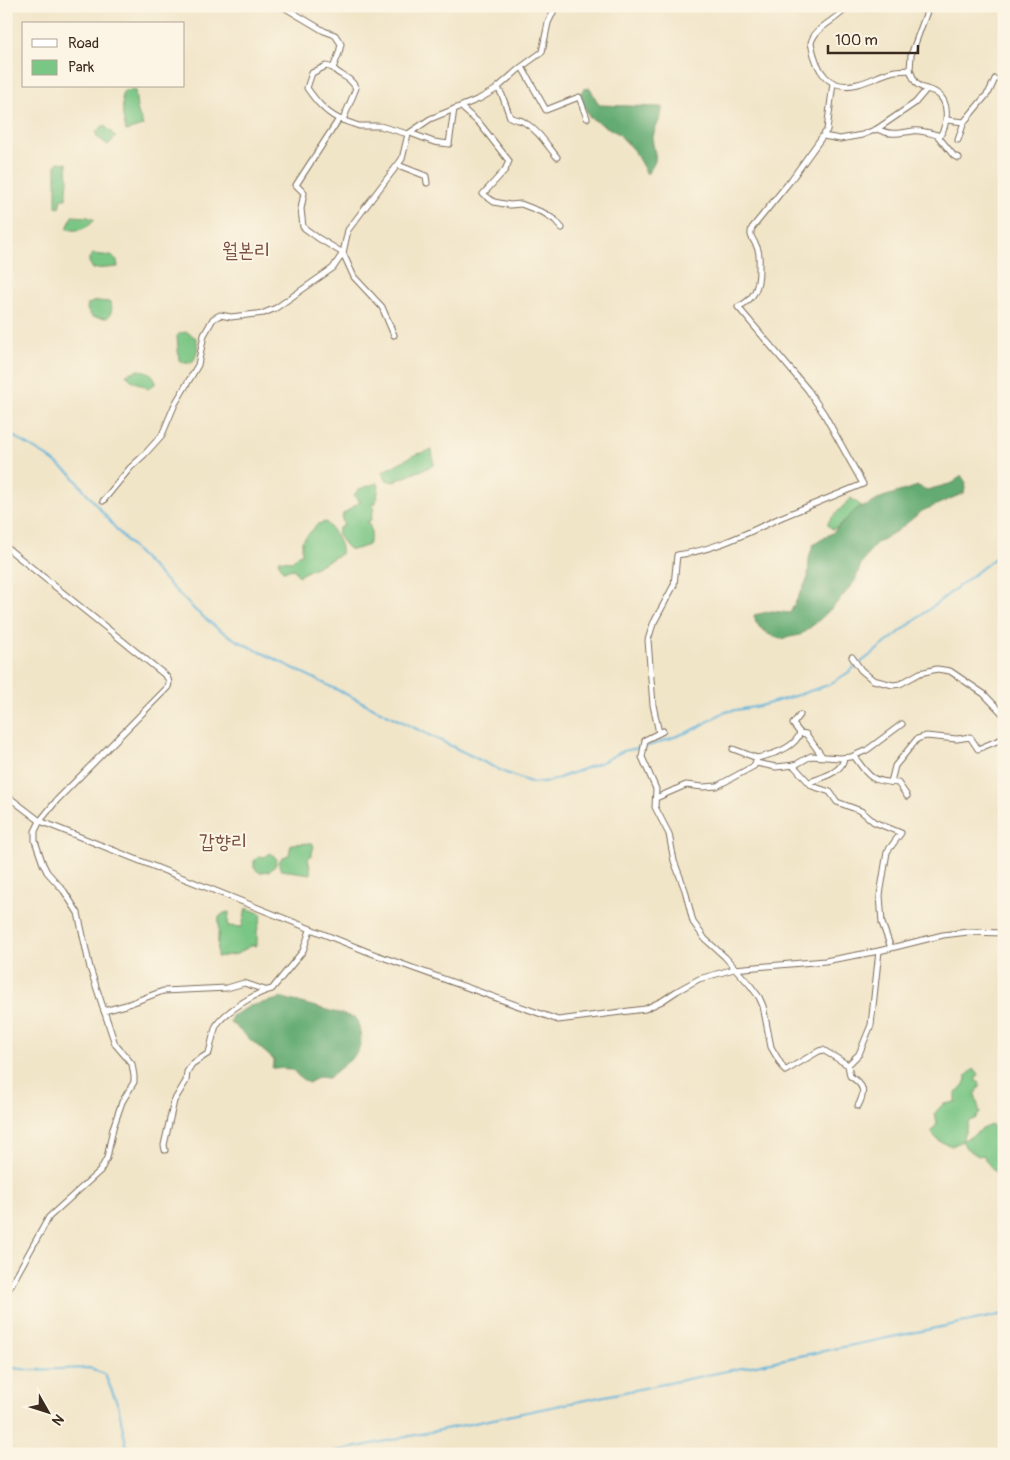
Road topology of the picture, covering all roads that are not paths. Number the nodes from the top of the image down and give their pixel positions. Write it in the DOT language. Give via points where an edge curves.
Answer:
graph roads {
  1 [pos="282,6"];
  2 [pos="556,6"];
  3 [pos="848,6"];
  4 [pos="929,6"];
  5 [pos="522,66"];
  6 [pos="333,68"];
  7 [pos="910,70"];
  8 [pos="995,79"];
  9 [pos="833,83"];
  10 [pos="498,88"];
  11 [pos="926,90"];
  12 [pos="461,107"];
  13 [pos="454,109"];
  14 [pos="587,118"];
  15 [pos="341,120"];
  16 [pos="947,120"];
  17 [pos="964,122"];
  18 [pos="878,129"];
  19 [pos="409,134"];
  20 [pos="824,136"];
  21 [pos="939,137"];
  22 [pos="958,140"];
  23 [pos="557,157"];
  24 [pos="959,158"];
  25 [pos="398,165"];
  26 [pos="427,183"];
  27 [pos="562,228"];
  28 [pos="343,253"];
  29 [pos="394,335"];
  30 [pos="103,501"];
  31 [pos="6,546"];
  32 [pos="853,659"];
  33 [pos="800,715"];
  34 [pos="1004,715"];
  35 [pos="902,724"];
  36 [pos="800,733"];
  37 [pos="1004,738"];
  38 [pos="733,749"];
  39 [pos="822,756"];
  40 [pos="854,756"];
  41 [pos="844,758"];
  42 [pos="756,761"];
  43 [pos="793,765"];
  44 [pos="810,782"];
  45 [pos="891,782"];
  46 [pos="6,796"];
  47 [pos="906,796"];
  48 [pos="656,798"];
  49 [pos="40,821"];
  50 [pos="310,930"];
  51 [pos="1004,933"];
  52 [pos="892,948"];
  53 [pos="879,951"];
  54 [pos="734,969"];
  55 [pos="265,990"];
  56 [pos="104,1011"];
  57 [pos="848,1065"];
  58 [pos="858,1106"];
  59 [pos="165,1150"];
  60 [pos="6,1294"];
  1 -- 6 [label="street" via="335,35 340,44"];
  2 -- 5 [label="street" via="548,23 542,52"];
  3 -- 9 [label="street" via="816,32 811,41 819,70"];
  4 -- 7 [label="street" via="911,56"];
  5 -- 10 [label="street"];
  5 -- 14 [label="street" via="546,110 579,97"];
  6 -- 15 [label="street" via="351,80 356,88"];
  6 -- 15 [label="street" via="326,66 312,73 307,88 315,100"];
  7 -- 9 [label="street" via="893,71 858,84 840,86"];
  7 -- 11 [label="street" via="916,84"];
  8 -- 17 [label="street" via="989,92"];
  9 -- 20 [label="street"];
  10 -- 12 [label="street"];
  10 -- 23 [label="street" via="510,117 527,123"];
  11 -- 16 [label="street" via="942,98"];
  11 -- 18 [label="street" via="916,103"];
  12 -- 13 [label="street"];
  12 -- 27 [label="street" via="480,124 509,161 483,194 494,202 521,204 544,213"];
  13 -- 19 [label="street" via="430,119"];
  13 -- 19 [label="street" via="449,144"];
  15 -- 19 [label="street"];
  15 -- 28 [label="street" via="296,185 304,193 301,209 303,227"];
  16 -- 17 [label="street"];
  16 -- 21 [label="street"];
  17 -- 22 [label="street"];
  18 -- 20 [label="street" via="840,139"];
  18 -- 21 [label="street" via="893,134 914,130"];
  19 -- 25 [label="street"];
  20 -- 48 [label="street" via="752,228 751,236 759,255 759,284 750,300 738,307 803,382 864,484 726,542 677,555 674,585 648,640 653,706 661,732 646,739 642,753 656,789"];
  21 -- 24 [label="street"];
  25 -- 26 [label="street" via="426,176"];
  25 -- 28 [label="street" via="348,230"];
  28 -- 29 [label="street" via="354,277 382,307"];
  28 -- 30 [label="street" via="333,268 276,308 264,313 213,318 204,335 198,366 175,404 162,435"];
  31 -- 49 [label="street" via="169,679 168,687"];
  32 -- 34 [label="street" via="873,680 893,686 917,673 950,670 984,694"];
  33 -- 36 [label="street" via="793,724"];
  35 -- 40 [label="street"];
  36 -- 39 [label="street" via="806,734"];
  36 -- 42 [label="street" via="787,747"];
  37 -- 45 [label="street" via="978,749 970,737 917,738 895,766"];
  38 -- 42 [label="street"];
  39 -- 41 [label="street"];
  39 -- 43 [label="street" via="809,756"];
  40 -- 41 [label="street"];
  40 -- 45 [label="street" via="873,779"];
  41 -- 44 [label="street" via="838,769"];
  42 -- 43 [label="street" via="771,766"];
  42 -- 48 [label="street" via="754,766 723,784 686,785"];
  43 -- 44 [label="street"];
  44 -- 52 [label="street" via="815,788 830,792 837,802 861,811 874,822 900,833 887,852 880,895 882,923"];
  45 -- 47 [label="street" via="898,783"];
  46 -- 49 [label="street"];
  48 -- 54 [label="street" via="655,807 669,834 693,922"];
  49 -- 50 [label="street"];
  49 -- 56 [label="street" via="34,830 38,852 47,872 78,913 90,968"];
  50 -- 54 [label="street" via="558,1020 645,1009 699,979"];
  50 -- 55 [label="street" via="304,951 272,989"];
  51 -- 52 [label="street" via="942,935"];
  52 -- 53 [label="street"];
  53 -- 54 [label="street" via="812,963"];
  53 -- 57 [label="street" via="871,1025 859,1054"];
  54 -- 57 [label="street" via="761,1002 771,1047 785,1071 821,1050"];
  55 -- 56 [label="street" via="244,983 227,988 163,990"];
  55 -- 59 [label="street" via="234,1009 217,1025 209,1053 192,1064 174,1101"];
  56 -- 60 [label="street" via="115,1044 132,1064 134,1082 122,1102 107,1158 100,1171 49,1217"];
  57 -- 58 [label="street" via="850,1076 862,1086"];
}
